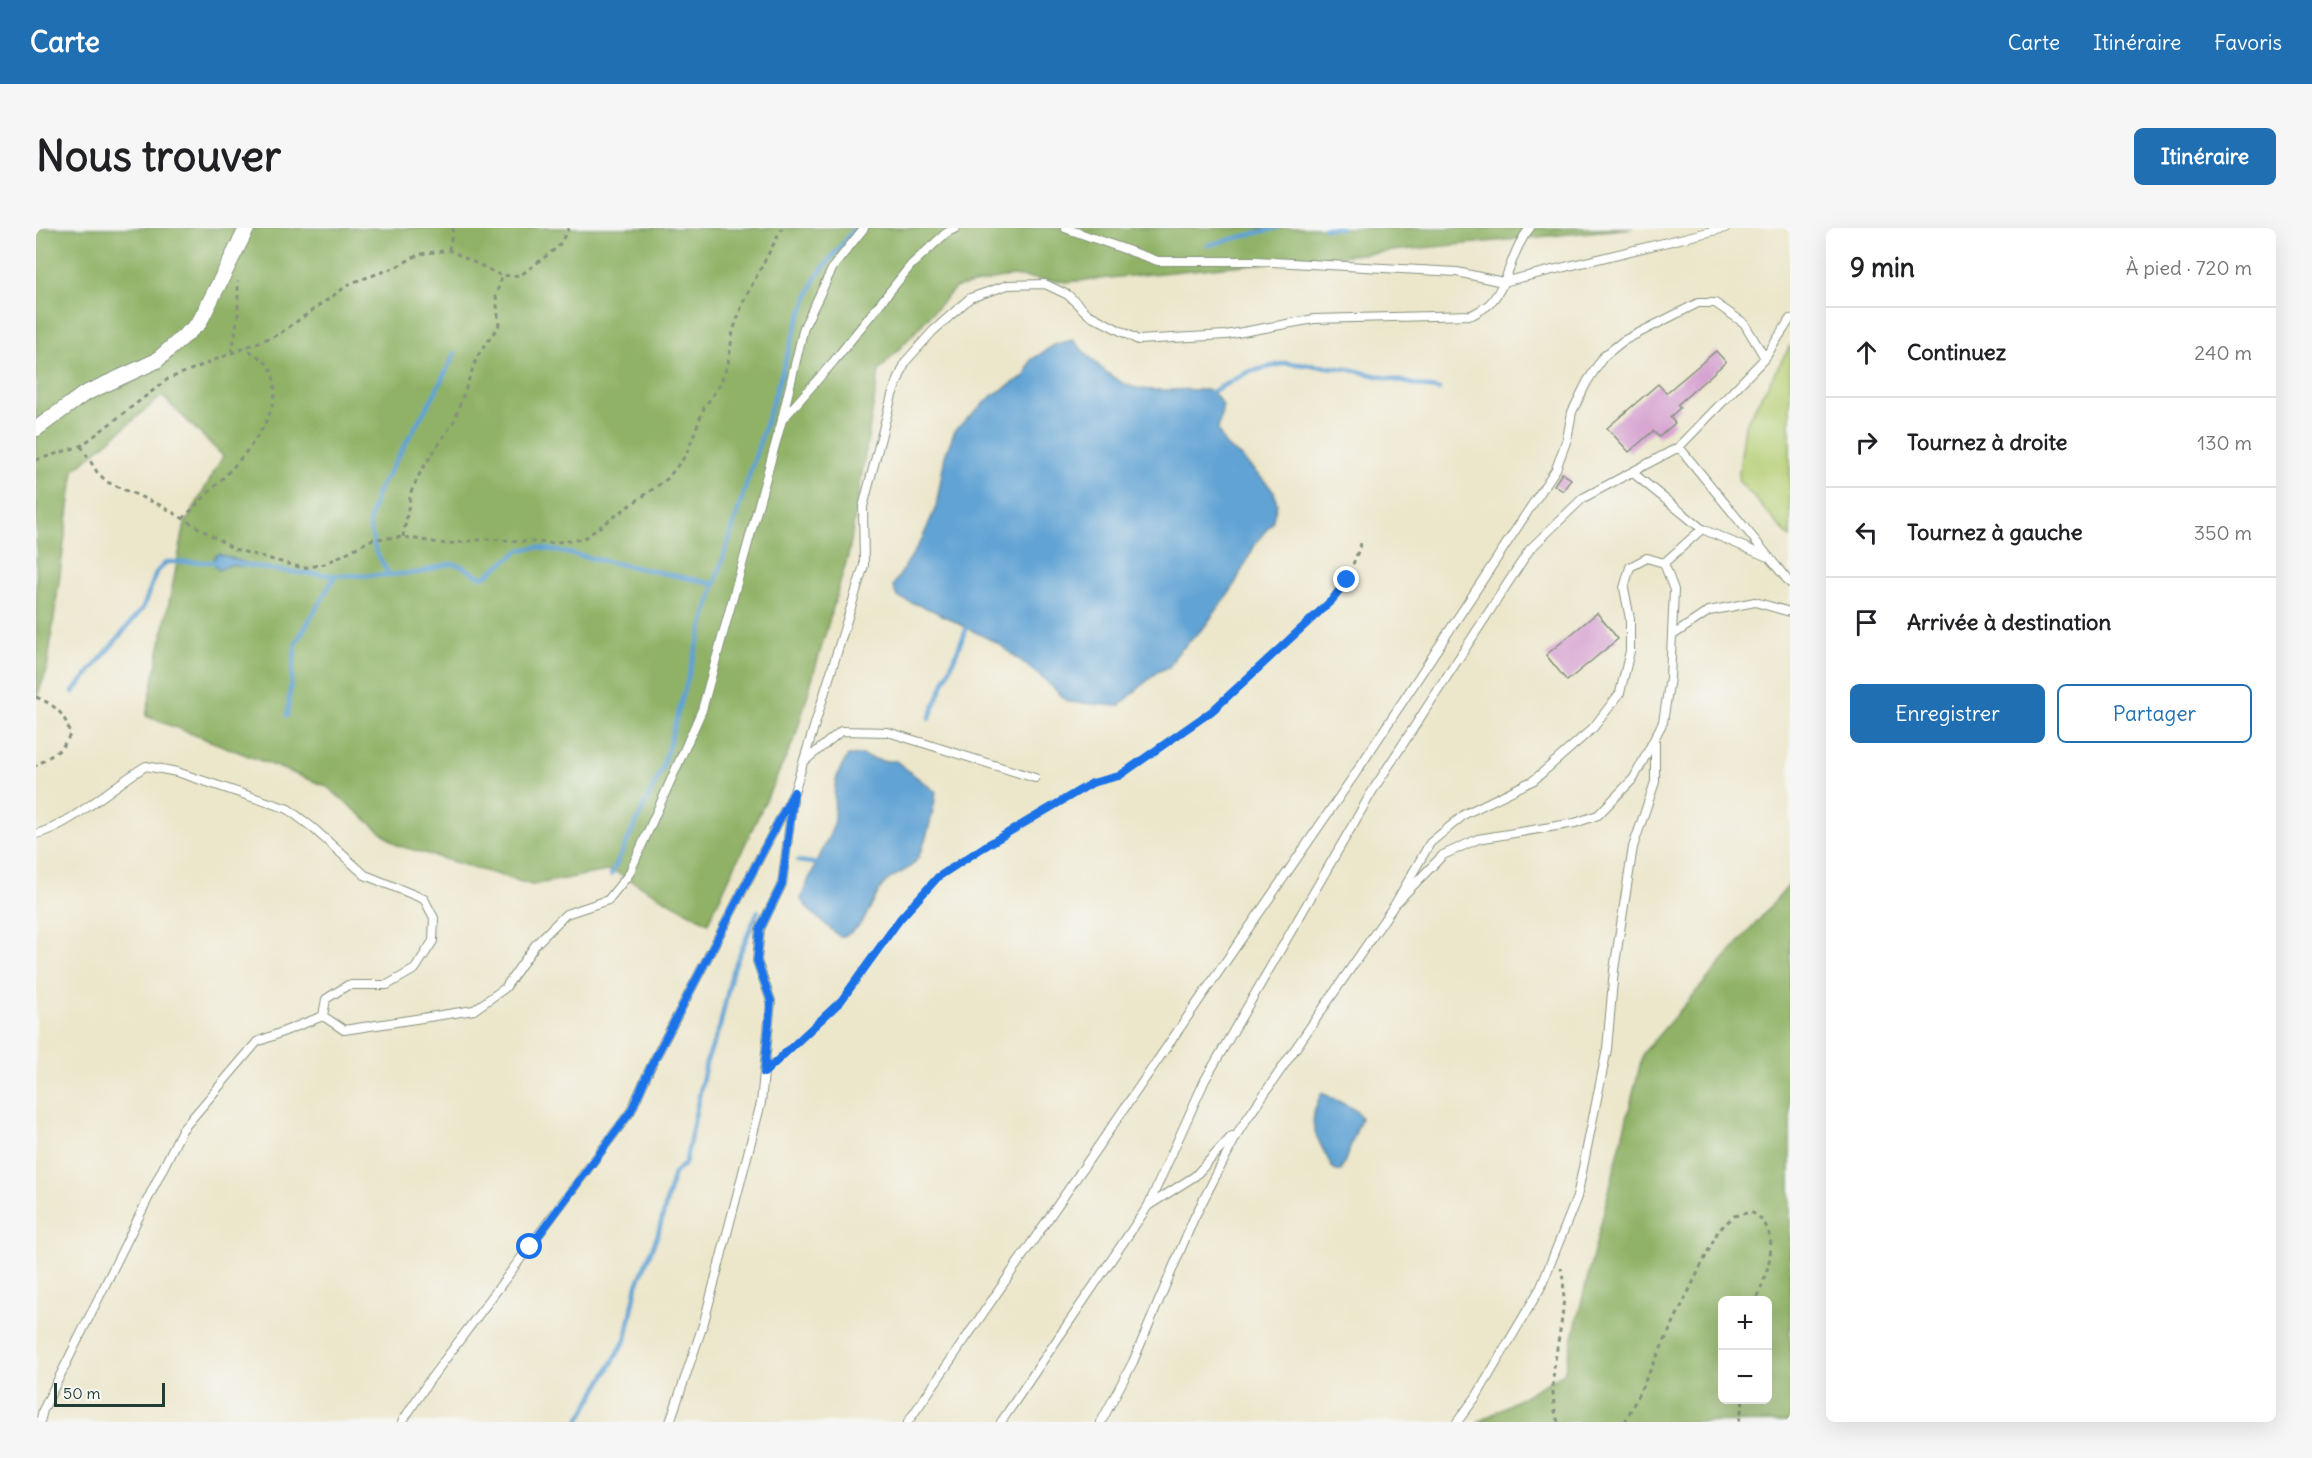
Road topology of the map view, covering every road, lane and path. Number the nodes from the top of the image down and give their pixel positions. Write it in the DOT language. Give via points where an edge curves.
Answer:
graph roads {
  1 [pos="247,228"];
  2 [pos="453,228"];
  3 [pos="569,228"];
  4 [pos="782,228"];
  5 [pos="864,228"];
  6 [pos="956,228"];
  7 [pos="1065,228"];
  8 [pos="1530,228"];
  9 [pos="1725,228"];
  10 [pos="449,250"];
  11 [pos="239,276"];
  12 [pos="502,276"];
  13 [pos="1503,282"];
  14 [pos="1790,319"];
  15 [pos="245,348"];
  16 [pos="232,353"];
  17 [pos="1765,358"];
  18 [pos="782,420"];
  19 [pos="36,429"];
  20 [pos="81,446"];
  21 [pos="1679,447"];
  22 [pos="36,460"];
  23 [pos="1633,473"];
  24 [pos="183,519"];
  25 [pos="1702,529"];
  26 [pos="403,537"];
  27 [pos="1362,541"];
  28 [pos="1772,559"];
  29 [pos="1664,562"];
  30 [pos="1790,583"];
  31 [pos="1790,612"];
  32 [pos="1673,635"];
  33 [pos="36,697"];
  34 [pos="1655,740"];
  35 [pos="805,760"];
  36 [pos="36,766"];
  37 [pos="1035,778"];
  38 [pos="794,792"];
  39 [pos="36,834"];
  40 [pos="1395,904"];
  41 [pos="323,1016"];
  42 [pos="764,1073"];
  43 [pos="1240,1129"];
  44 [pos="1148,1206"];
  45 [pos="1556,1249"];
  46 [pos="1758,1296"];
  47 [pos="1742,1404"];
  48 [pos="40,1422"];
  49 [pos="402,1422"];
  50 [pos="670,1422"];
  51 [pos="908,1422"];
  52 [pos="1001,1422"];
  53 [pos="1101,1422"];
  54 [pos="1457,1422"];
  55 [pos="1558,1422"];
  56 [pos="1625,1422"];
  57 [pos="1739,1422"];
  1 -- 19 [label="street" via="199,323 156,361 84,394"];
  2 -- 10 [label="path"];
  3 -- 12 [label="path" via="558,247 521,275"];
  4 -- 26 [label="path" via="744,300 720,384 704,408 686,455 667,479 583,539 550,543 487,539 446,543"];
  5 -- 18 [label="lane" via="833,267 804,327"];
  6 -- 18 [label="lane" via="911,265"];
  7 -- 13 [label="lane" via="1158,261 1256,261 1457,272"];
  8 -- 13 [label="lane" via="1518,242"];
  9 -- 13 [label="lane"];
  10 -- 12 [label="path"];
  10 -- 15 [label="path" via="420,254 351,283 279,334"];
  11 -- 16 [label="path"];
  12 -- 26 [label="path" via="496,296 499,325 477,357 454,421 411,492"];
  13 -- 35 [label="lane" via="1492,302 1472,315 1314,319 1226,335 1138,340 1088,314 1068,295 1045,284 1008,285 970,298 906,361 892,395 863,507 864,565"];
  14 -- 17 [label="lane"];
  15 -- 16 [label="path"];
  15 -- 24 [label="path" via="264,360 272,372 275,395 267,419 248,452"];
  16 -- 20 [label="path" via="168,380"];
  17 -- 21 [label="lane"];
  17 -- 51 [label="lane" via="1744,323 1715,303 1698,303 1623,341 1603,357 1572,412 1556,469 1353,777"];
  18 -- 41 [label="lane" via="702,710 629,874 608,900 566,914 536,944 505,988 474,1010 344,1030"];
  20 -- 22 [label="path"];
  20 -- 24 [label="path" via="107,482"];
  21 -- 23 [label="lane"];
  21 -- 28 [label="lane"];
  23 -- 25 [label="lane"];
  23 -- 44 [label="lane" via="1583,498 1530,549 1373,790 1206,1080"];
  24 -- 26 [label="path" via="234,549 303,568 325,564 373,538"];
  25 -- 28 [label="lane"];
  25 -- 29 [label="lane"];
  27 -- 42 [label="path" via="1347,580 1332,600 1212,711 1119,776 1092,783 938,877 900,919 841,1001"];
  28 -- 30 [label="lane"];
  29 -- 32 [label="lane" via="1674,590"];
  29 -- 40 [label="lane" via="1647,558 1630,567 1624,588 1630,619 1630,651 1620,693 1593,728 1534,780 1465,814 1430,843"];
  31 -- 32 [label="lane" via="1755,602 1709,611"];
  32 -- 34 [label="lane" via="1662,722"];
  33 -- 36 [label="path" via="52,704 67,720 70,735 61,748"];
  34 -- 40 [label="lane" via="1634,778 1598,815 1575,824 1478,839 1443,855"];
  34 -- 45 [label="lane" via="1655,782 1633,847 1606,1050 1577,1197"];
  35 -- 37 [label="lane" via="842,731 888,732"];
  35 -- 38 [label="lane"];
  38 -- 42 [label="lane" via="782,884 760,929 757,961 771,1001"];
  38 -- 49 [label="lane" via="631,1111"];
  39 -- 41 [label="lane" via="52,830 147,766 177,772 288,809 365,875 424,899 434,918 434,941 415,969 387,985 348,985 326,999"];
  40 -- 43 [label="lane"];
  41 -- 48 [label="lane" via="257,1042 182,1130 42,1410"];
  42 -- 50 [label="lane" via="761,1103 704,1322"];
  43 -- 44 [label="lane" via="1195,1176"];
  43 -- 53 [label="lane" via="1194,1218 1133,1362"];
  44 -- 52 [label="lane"];
  45 -- 54 [label="lane" via="1541,1287"];
  45 -- 55 [label="path" via="1565,1287 1552,1367"];
  46 -- 56 [label="path" via="1772,1235 1762,1218 1751,1212 1734,1216 1718,1231"];
  47 -- 57 [label="path"];
}
